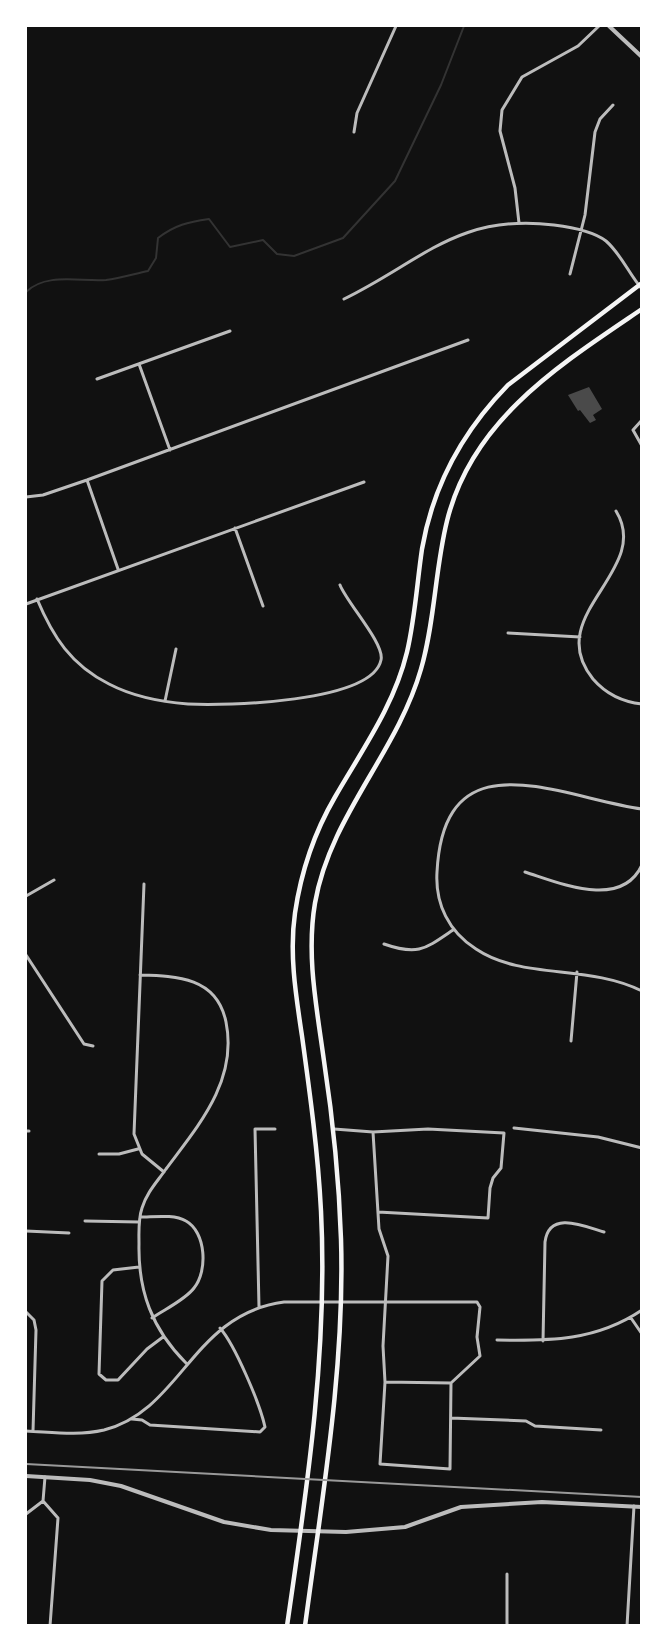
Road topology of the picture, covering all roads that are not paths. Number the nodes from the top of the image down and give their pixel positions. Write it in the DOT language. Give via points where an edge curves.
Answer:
graph roads {
  1 [pos="396,26"];
  2 [pos="599,26"];
  3 [pos="609,26"];
  4 [pos="642,57"];
  5 [pos="613,105"];
  6 [pos="354,132"];
  7 [pos="519,223"];
  8 [pos="580,231"];
  9 [pos="570,274"];
  10 [pos="640,286"];
  11 [pos="344,299"];
  12 [pos="642,309"];
  13 [pos="230,331"];
  14 [pos="468,340"];
  15 [pos="139,364"];
  16 [pos="97,379"];
  17 [pos="642,420"];
  18 [pos="642,446"];
  19 [pos="170,450"];
  20 [pos="87,480"];
  21 [pos="364,482"];
  22 [pos="26,497"];
  23 [pos="616,511"];
  24 [pos="235,528"];
  25 [pos="118,569"];
  26 [pos="340,585"];
  27 [pos="37,599"];
  28 [pos="26,604"];
  29 [pos="263,606"];
  30 [pos="508,633"];
  31 [pos="580,637"];
  32 [pos="176,649"];
  33 [pos="165,701"];
  34 [pos="642,704"];
  35 [pos="642,809"];
  36 [pos="642,865"];
  37 [pos="525,872"];
  38 [pos="54,880"];
  39 [pos="144,884"];
  40 [pos="26,896"];
  41 [pos="453,930"];
  42 [pos="384,944"];
  43 [pos="26,955"];
  44 [pos="577,972"];
  45 [pos="140,975"];
  46 [pos="642,991"];
  47 [pos="571,1041"];
  48 [pos="93,1046"];
  49 [pos="514,1128"];
  50 [pos="274,1129"];
  51 [pos="334,1129"];
  52 [pos="373,1132"];
  53 [pos="138,1148"];
  54 [pos="642,1148"];
  55 [pos="99,1154"];
  56 [pos="164,1172"];
  57 [pos="377,1212"];
  58 [pos="139,1220"];
  59 [pos="85,1221"];
  60 [pos="26,1231"];
  61 [pos="604,1232"];
  62 [pos="69,1233"];
  63 [pos="139,1268"];
  64 [pos="322,1301"];
  65 [pos="341,1302"];
  66 [pos="385,1302"];
  67 [pos="259,1307"];
  68 [pos="642,1310"];
  69 [pos="26,1312"];
  70 [pos="631,1317"];
  71 [pos="152,1318"];
  72 [pos="220,1328"];
  73 [pos="642,1334"];
  74 [pos="163,1337"];
  75 [pos="497,1340"];
  76 [pos="543,1341"];
  77 [pos="186,1363"];
  78 [pos="385,1382"];
  79 [pos="451,1383"];
  80 [pos="451,1418"];
  81 [pos="132,1419"];
  82 [pos="601,1430"];
  83 [pos="26,1431"];
  84 [pos="33,1431"];
  85 [pos="26,1476"];
  86 [pos="45,1477"];
  87 [pos="43,1501"];
  88 [pos="634,1506"];
  89 [pos="642,1507"];
  90 [pos="26,1514"];
  91 [pos="300,1531"];
  92 [pos="318,1531"];
  93 [pos="507,1574"];
  94 [pos="50,1626"];
  95 [pos="287,1626"];
  96 [pos="305,1626"];
  97 [pos="507,1626"];
  98 [pos="627,1626"];
  1 -- 6 [label="street" via="357,113"];
  2 -- 7 [label="street" via="578,46 522,77 502,110 499,126"];
  3 -- 4 [label="street"];
  5 -- 8 [label="street" via="600,119 595,132"];
  7 -- 8 [label="street"];
  7 -- 11 [label="street" via="477,229 447,239"];
  8 -- 9 [label="street"];
  8 -- 10 [label="street" via="605,240"];
  10 -- 64 [label="main road" via="508,385 489,404 458,448 430,513 407,652 398,683 312,844 298,894 293,953 319,1167"];
  12 -- 51 [label="main road" via="568,359 505,414 476,454 454,498 422,669 398,726 341,825 314,906 313,977"];
  13 -- 15 [label="street"];
  14 -- 19 [label="street"];
  15 -- 16 [label="street"];
  15 -- 19 [label="street"];
  17 -- 18 [label="street" via="633,430"];
  19 -- 20 [label="street"];
  20 -- 22 [label="street"];
  20 -- 25 [label="street"];
  21 -- 24 [label="street"];
  23 -- 31 [label="street" via="623,525 622,552 585,615"];
  24 -- 25 [label="street"];
  24 -- 29 [label="street"];
  25 -- 27 [label="street"];
  26 -- 33 [label="street" via="380,648 382,656 375,671 351,685 306,698 205,704"];
  27 -- 28 [label="street"];
  27 -- 33 [label="street" via="61,647 89,674 122,690"];
  30 -- 31 [label="street"];
  31 -- 34 [label="street" via="584,664 595,681 617,698"];
  32 -- 33 [label="street"];
  35 -- 41 [label="street" via="515,784 499,783 476,791 454,813 440,849 436,873 438,894"];
  36 -- 37 [label="street" via="630,882 613,891"];
  38 -- 40 [label="street"];
  39 -- 45 [label="street"];
  41 -- 42 [label="street" via="426,949 416,951"];
  41 -- 44 [label="street" via="475,949 499,960"];
  43 -- 48 [label="street" via="84,1044"];
  44 -- 46 [label="street" via="604,976"];
  44 -- 47 [label="street"];
  45 -- 53 [label="street" via="134,1134"];
  45 -- 56 [label="street" via="183,977 200,984 219,1003 228,1031 224,1074 213,1103"];
  49 -- 54 [label="street" via="598,1137"];
  50 -- 67 [label="street" via="255,1129"];
  51 -- 52 [label="street"];
  51 -- 65 [label="main road"];
  52 -- 57 [label="street"];
  52 -- 57 [label="street" via="428,1129 504,1133 501,1168 490,1188 488,1218"];
  53 -- 55 [label="street" via="119,1154"];
  53 -- 56 [label="street"];
  56 -- 58 [label="street" via="146,1197"];
  57 -- 66 [label="street" via="388,1256"];
  58 -- 59 [label="street"];
  58 -- 63 [label="street"];
  58 -- 71 [label="street" via="176,1217 188,1221 195,1228 204,1257 204,1270 194,1289"];
  60 -- 62 [label="street"];
  61 -- 76 [label="street" via="568,1222 548,1230"];
  63 -- 71 [label="street"];
  63 -- 74 [label="street" via="113,1270 102,1281 99,1374 106,1380 118,1380"];
  64 -- 65 [label="street"];
  64 -- 67 [label="street"];
  64 -- 91 [label="main road"];
  65 -- 66 [label="street"];
  65 -- 92 [label="main road" via="335,1392"];
  66 -- 78 [label="street"];
  66 -- 79 [label="street" via="479,1304 480,1356"];
  67 -- 72 [label="street"];
  68 -- 70 [label="street"];
  69 -- 84 [label="street" via="34,1320 36,1330"];
  70 -- 73 [label="street"];
  70 -- 76 [label="street" via="591,1335"];
  71 -- 74 [label="street"];
  72 -- 77 [label="street"];
  72 -- 81 [label="street" via="231,1343 265,1427 260,1432 150,1425"];
  74 -- 77 [label="street"];
  75 -- 76 [label="street"];
  77 -- 81 [label="street" via="154,1401"];
  78 -- 79 [label="street"];
  78 -- 80 [label="street" via="380,1464 450,1469"];
  79 -- 80 [label="street"];
  80 -- 82 [label="street"];
  81 -- 84 [label="street" via="90,1432"];
  83 -- 84 [label="street"];
  85 -- 86 [label="street"];
  86 -- 87 [label="street"];
  86 -- 91 [label="street" via="121,1486 244,1527"];
  87 -- 90 [label="street"];
  87 -- 94 [label="street" via="58,1518"];
  88 -- 89 [label="street"];
  88 -- 92 [label="street" via="542,1502 461,1508 405,1527"];
  88 -- 98 [label="street"];
  91 -- 92 [label="street"];
  91 -- 95 [label="main road"];
  92 -- 96 [label="main road"];
  93 -- 97 [label="street"];
}
